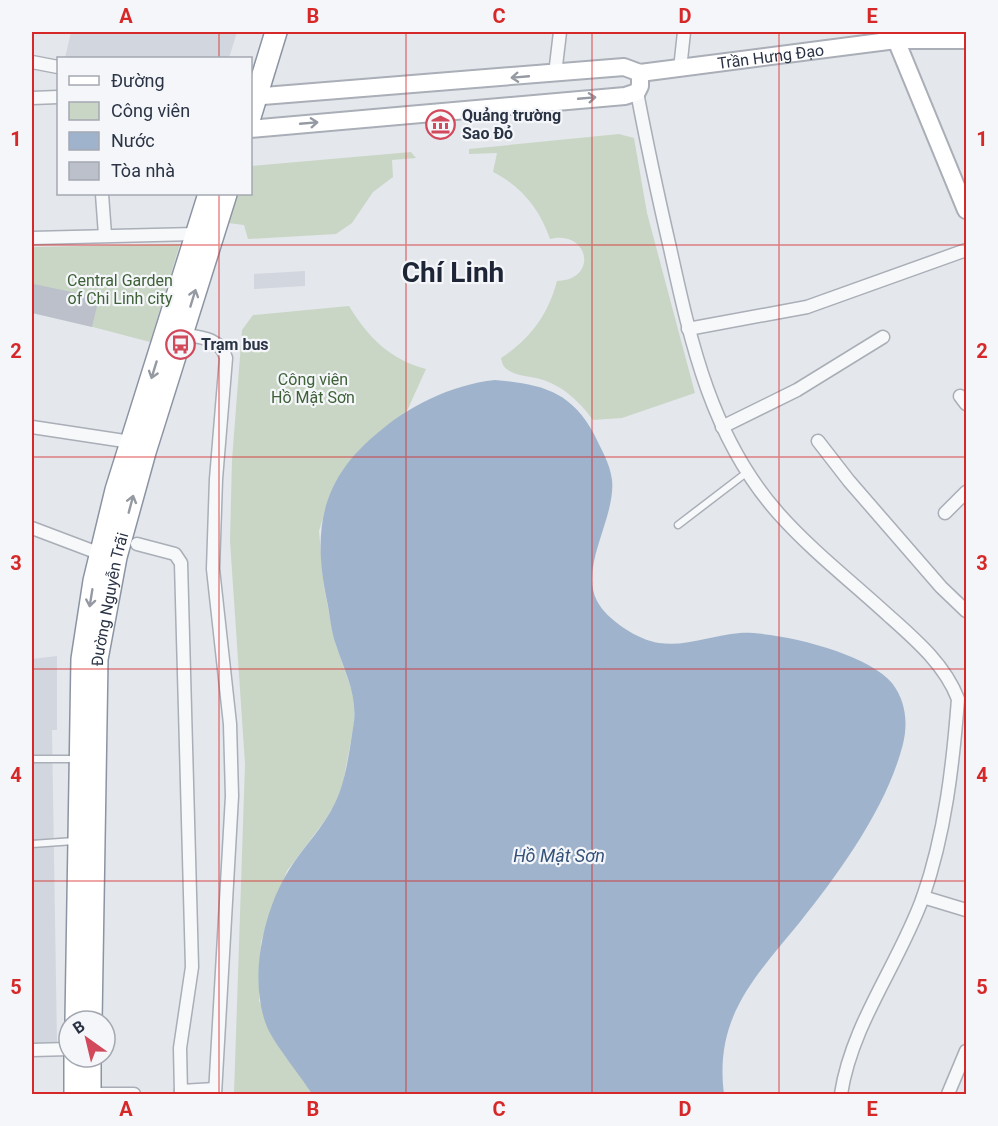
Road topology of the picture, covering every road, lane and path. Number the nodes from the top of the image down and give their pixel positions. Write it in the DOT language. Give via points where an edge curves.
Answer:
graph roads {
  1 [pos="261,32"];
  2 [pos="276,32"];
  3 [pos="560,32"];
  4 [pos="684,32"];
  5 [pos="896,36"];
  6 [pos="966,40"];
  7 [pos="252,61"];
  8 [pos="32,62"];
  9 [pos="57,67"];
  10 [pos="680,69"];
  11 [pos="640,73"];
  12 [pos="555,74"];
  13 [pos="447,83"];
  14 [pos="637,92"];
  15 [pos="57,97"];
  16 [pos="32,98"];
  17 [pos="253,104"];
  18 [pos="445,111"];
  19 [pos="252,129"];
  20 [pos="102,195"];
  21 [pos="209,195"];
  22 [pos="226,195"];
  23 [pos="966,210"];
  24 [pos="195,234"];
  25 [pos="105,235"];
  26 [pos="32,238"];
  27 [pos="966,250"];
  28 [pos="688,329"];
  29 [pos="174,333"];
  30 [pos="883,337"];
  31 [pos="32,427"];
  32 [pos="722,427"];
  33 [pos="818,441"];
  34 [pos="131,442"];
  35 [pos="746,473"];
  36 [pos="966,492"];
  37 [pos="945,513"];
  38 [pos="678,525"];
  39 [pos="32,528"];
  40 [pos="137,544"];
  41 [pos="108,556"];
  42 [pos="966,611"];
  43 [pos="966,682"];
  44 [pos="954,687"];
  45 [pos="32,759"];
  46 [pos="79,759"];
  47 [pos="85,840"];
  48 [pos="32,844"];
  49 [pos="923,897"];
  50 [pos="966,910"];
  51 [pos="77,1009"];
  52 [pos="91,1009"];
  53 [pos="57,1049"];
  54 [pos="32,1050"];
  55 [pos="966,1051"];
  56 [pos="75,1069"];
  57 [pos="90,1069"];
  58 [pos="215,1092"];
  59 [pos="181,1093"];
  60 [pos="90,1094"];
  61 [pos="75,1095"];
  62 [pos="134,1095"];
  63 [pos="841,1095"];
  64 [pos="948,1095"];
  1 -- 7 [label="highway"];
  2 -- 17 [label="highway"];
  3 -- 12 [label="street"];
  4 -- 10 [label="street"];
  5 -- 6 [label="street, Trần Hưng Đạo"];
  5 -- 10 [label="street, Trần Hưng Đạo"];
  5 -- 23 [label="street"];
  8 -- 9 [label="street"];
  10 -- 11 [label="street, Trần Hưng Đạo"];
  11 -- 12 [label="street, Trần Hưng Đạo" via="624,67"];
  11 -- 14 [label="street"];
  12 -- 13 [label="street, Trần Hưng Đạo, one-way"];
  13 -- 17 [label="street, Trần Hưng Đạo"];
  13 -- 18 [label="street"];
  18 -- 14 [label="street, one-way"];
  14 -- 28 [label="street"];
  15 -- 16 [label="street"];
  19 -- 18 [label="street, one-way"];
  20 -- 25 [label="street"];
  21 -- 24 [label="highway, Đường Nguyễn Trãi"];
  29 -- 22 [label="highway, Đường Nguyễn Trãi, one-way"];
  24 -- 25 [label="street"];
  24 -- 29 [label="highway, Đường Nguyễn Trãi"];
  25 -- 26 [label="street"];
  27 -- 28 [label="street" via="807,307"];
  28 -- 32 [label="street"];
  29 -- 34 [label="highway, Đường Nguyễn Trãi, one-way"];
  41 -- 29 [label="highway, Đường Nguyễn Trãi, one-way" via="145,452"];
  29 -- 58 [label="street" via="217,342 226,358 213,568 230,724 232,786"];
  30 -- 32 [label="street" via="796,390"];
  31 -- 34 [label="street"];
  32 -- 35 [label="street"];
  33 -- 42 [label="street"];
  34 -- 41 [label="highway, Đường Nguyễn Trãi"];
  35 -- 38 [label="lane"];
  35 -- 44 [label="street" via="808,544 918,642"];
  36 -- 37 [label="street"];
  39 -- 41 [label="street"];
  40 -- 59 [label="street" via="175,554 181,561 192,967 180,1048"];
  41 -- 46 [label="highway, Đường Nguyễn Trãi, one-way" via="82,659"];
  41 -- 47 [label="highway, Đường Nguyễn Trãi"];
  43 -- 44 [label="street"];
  44 -- 49 [label="street" via="958,699 956,731 944,816"];
  45 -- 46 [label="lane"];
  46 -- 47 [label="highway, Đường Nguyễn Trãi"];
  47 -- 48 [label="lane"];
  47 -- 51 [label="highway, Đường Nguyễn Trãi"];
  47 -- 52 [label="highway, Đường Nguyễn Trãi"];
  49 -- 50 [label="street"];
  49 -- 63 [label="street" via="845,1065"];
  53 -- 54 [label="street"];
  55 -- 64 [label="street"];
  56 -- 61 [label="highway"];
  57 -- 60 [label="highway"];
  58 -- 59 [label="street"];
  60 -- 62 [label="street"];
}
